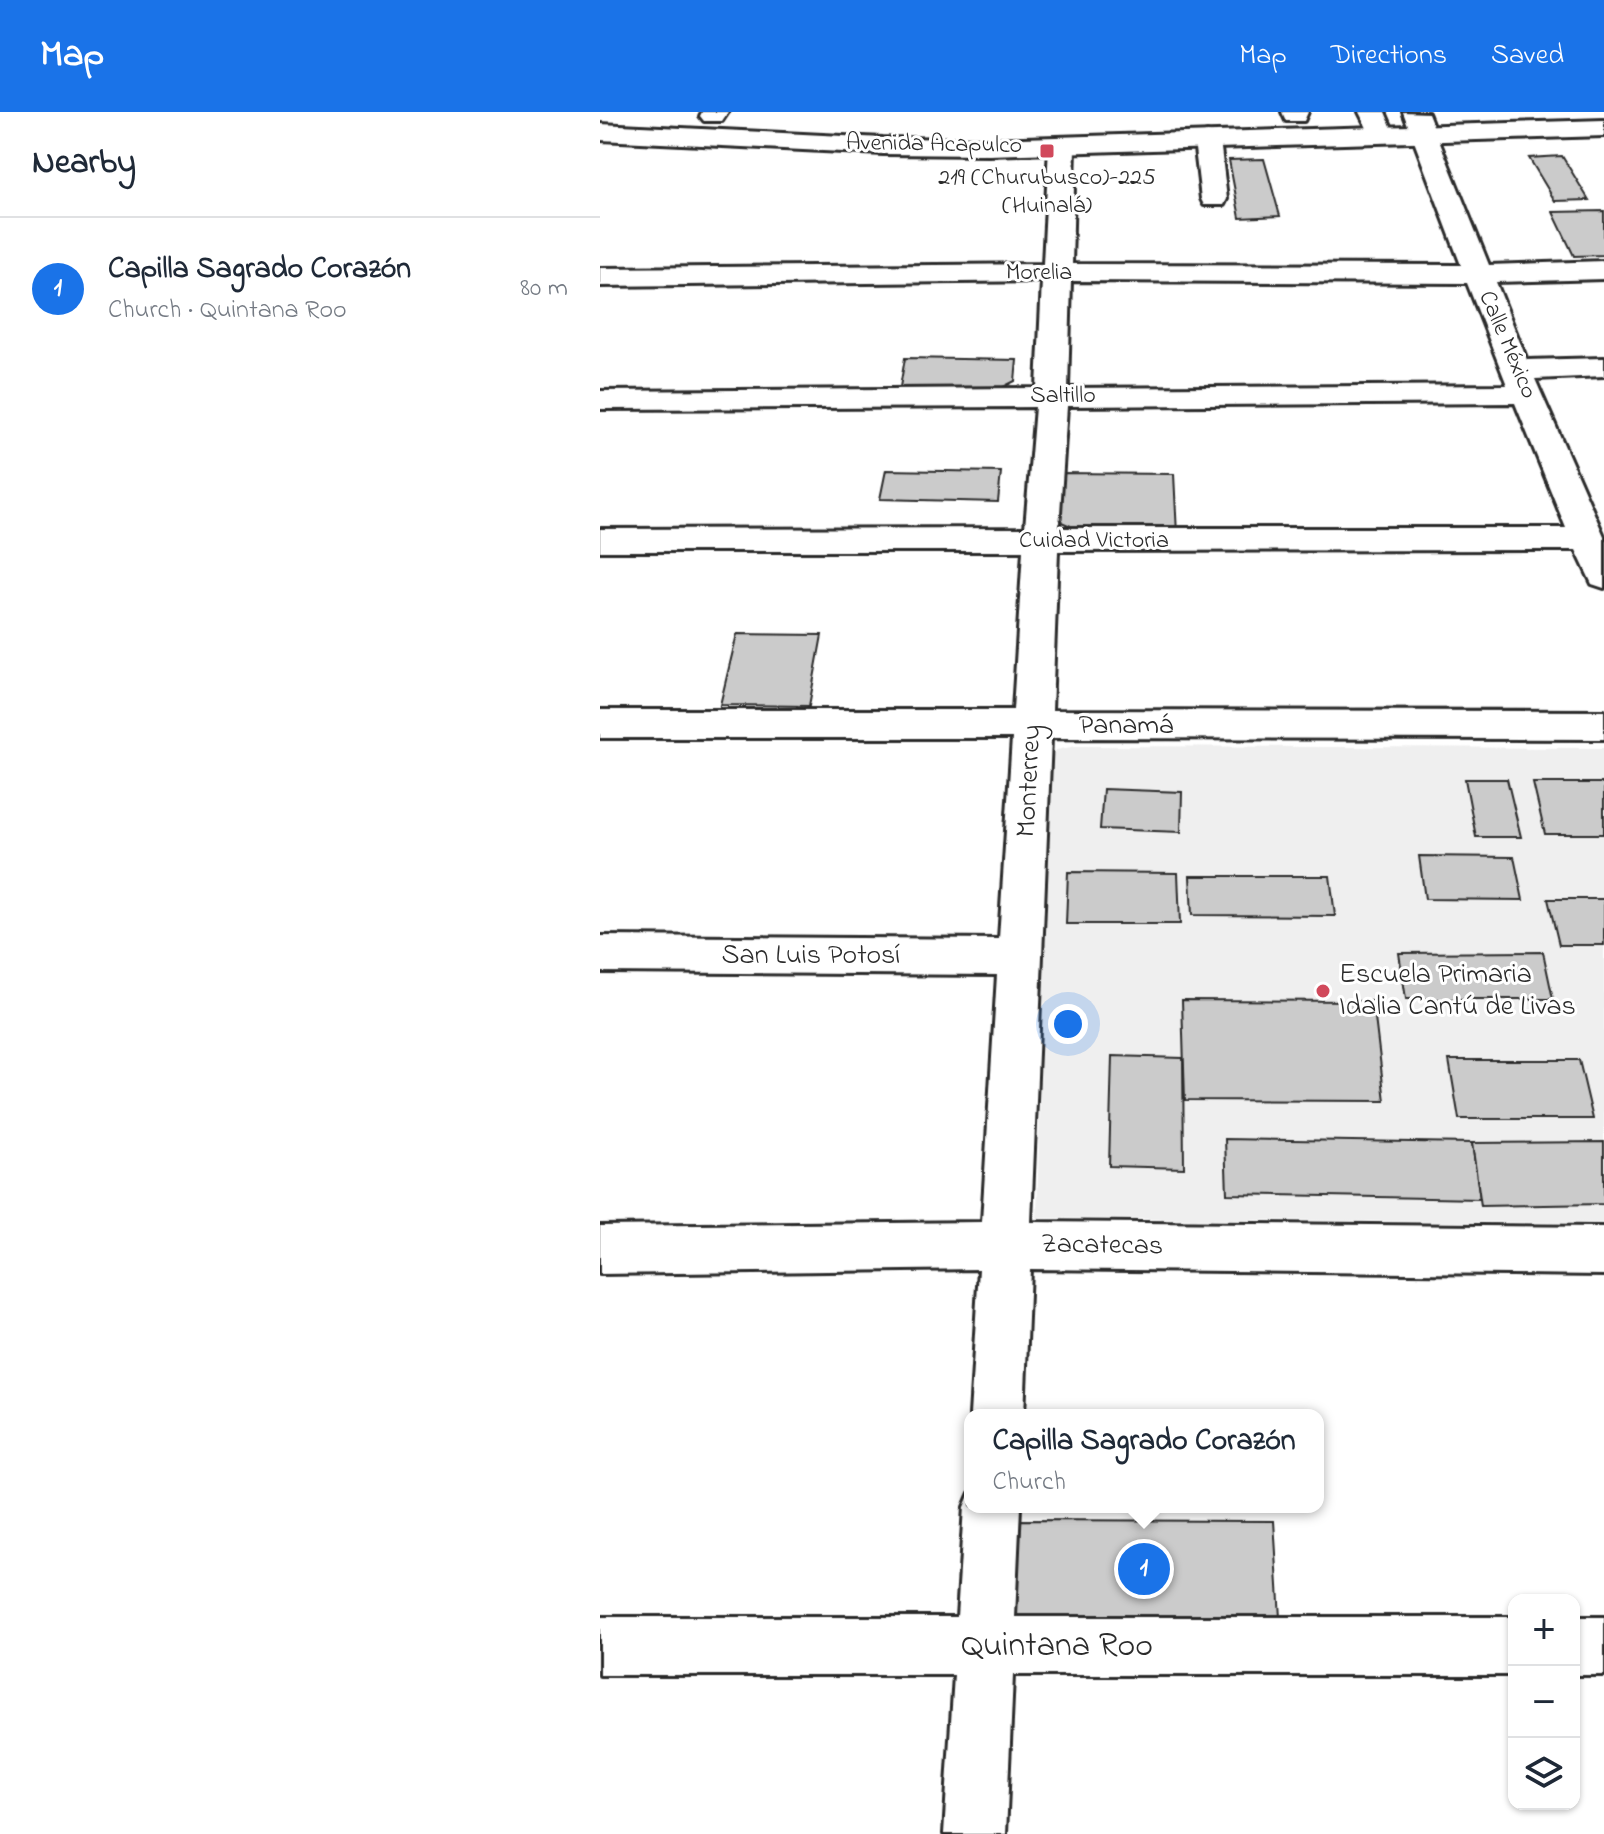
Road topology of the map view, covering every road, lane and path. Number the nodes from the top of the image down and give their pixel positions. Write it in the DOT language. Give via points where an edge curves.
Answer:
graph roads {
  1 [pos="652,112"];
  2 [pos="714,114"];
  3 [pos="1306,114"];
  4 [pos="1420,117"];
  5 [pos="1375,120"];
  6 [pos="1604,128"];
  7 [pos="613,130"];
  8 [pos="1207,140"];
  9 [pos="1062,147"];
  10 [pos="1214,199"];
  11 [pos="1604,270"];
  12 [pos="1057,272"];
  13 [pos="1477,274"];
  14 [pos="600,277"];
  15 [pos="1604,367"];
  16 [pos="1521,382"];
  17 [pos="1052,396"];
  18 [pos="600,400"];
  19 [pos="1604,484"];
  20 [pos="1566,486"];
  21 [pos="1588,539"];
  22 [pos="600,540"];
  23 [pos="1041,542"];
  24 [pos="1604,576"];
  25 [pos="600,724"];
  26 [pos="1604,725"];
  27 [pos="1032,726"];
  28 [pos="600,954"];
  29 [pos="1021,957"];
  30 [pos="1006,1245"];
  31 [pos="600,1250"];
  32 [pos="1604,1251"];
  33 [pos="997,1409"];
  34 [pos="992,1513"];
  35 [pos="600,1646"];
  36 [pos="1508,1646"];
  37 [pos="1580,1646"];
  38 [pos="1604,1646"];
  39 [pos="984,1647"];
  40 [pos="975,1834"];
  1 -- 2 [label="street, Avenida Acapulco"];
  2 -- 3 [label="street, Avenida Acapulco" via="995,128"];
  3 -- 5 [label="street, Avenida Acapulco"];
  4 -- 5 [label="street, Avenida Acapulco"];
  4 -- 6 [label="street, Avenida Acapulco"];
  4 -- 13 [label="street, Calle México"];
  5 -- 8 [label="street, Avenida Acapulco"];
  7 -- 9 [label="street, Avenida Acapulco" via="883,146"];
  8 -- 9 [label="street, Avenida Acapulco"];
  8 -- 10 [label="street"];
  9 -- 12 [label="street, Monterrey"];
  11 -- 13 [label="street, Morelia"];
  12 -- 13 [label="street, Morelia"];
  12 -- 14 [label="street, Morelia"];
  12 -- 17 [label="street, Monterrey"];
  13 -- 16 [label="street, Calle México"];
  15 -- 16 [label="street, Saltillo"];
  16 -- 17 [label="street, Saltillo"];
  16 -- 20 [label="street, Calle México"];
  17 -- 18 [label="street, Saltillo"];
  17 -- 23 [label="street, Monterrey"];
  19 -- 20 [label="street"];
  20 -- 21 [label="street, Calle México"];
  21 -- 23 [label="street, Cuidad Victoria"];
  21 -- 24 [label="street, Calle México"];
  22 -- 23 [label="street, Cuidad Victoria"];
  23 -- 27 [label="street, Monterrey"];
  25 -- 27 [label="street, Panamá"];
  26 -- 27 [label="street, Panamá"];
  27 -- 29 [label="street, Monterrey"];
  28 -- 29 [label="street, San Luis Potosí"];
  29 -- 30 [label="street, Monterrey"];
  30 -- 31 [label="street, Zacatecas"];
  30 -- 32 [label="street, Zacatecas"];
  30 -- 33 [label="street, Monterrey"];
  34 -- 39 [label="street"];
  35 -- 39 [label="street, Quintana Roo"];
  36 -- 39 [label="street, Quintana Roo"];
  37 -- 38 [label="street"];
  39 -- 40 [label="street"];
}
